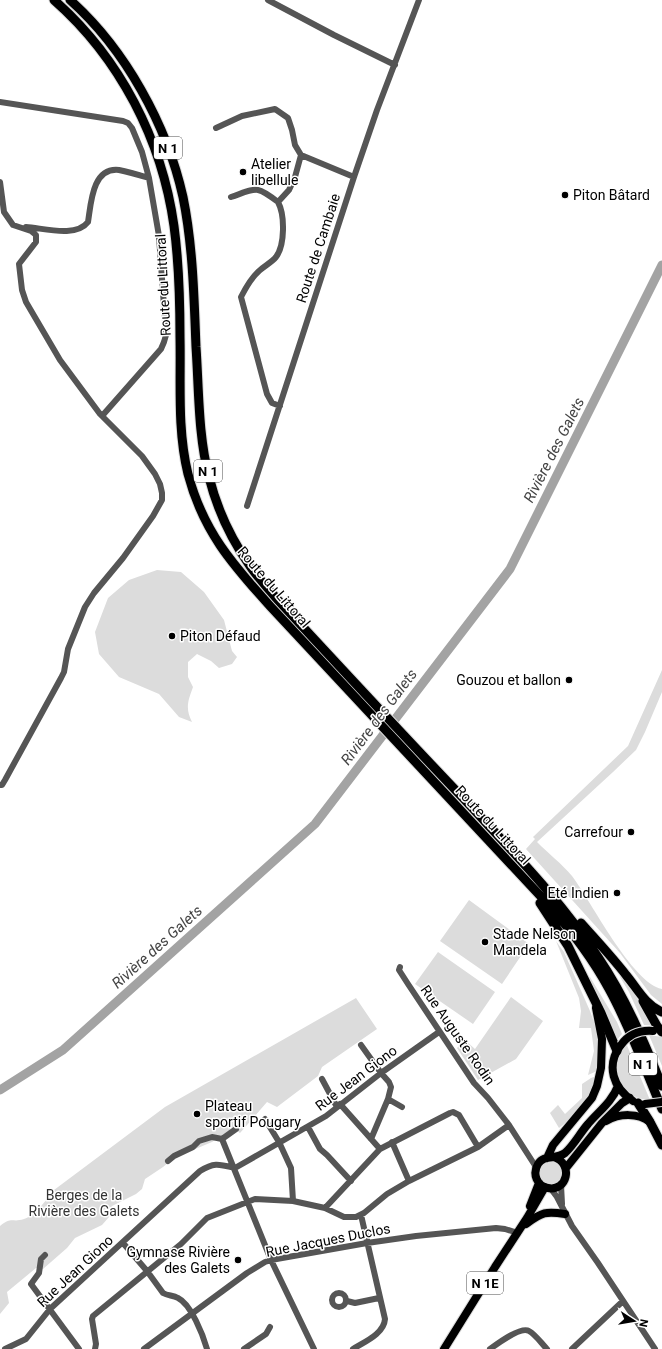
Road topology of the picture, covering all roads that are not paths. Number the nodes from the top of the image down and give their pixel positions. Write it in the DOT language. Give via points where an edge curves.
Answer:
graph roads {
  1 [pos="54,0"];
  2 [pos="70,0"];
  3 [pos="268,0"];
  4 [pos="419,0"];
  5 [pos="395,65"];
  6 [pos="0,102"];
  7 [pos="216,128"];
  8 [pos="301,155"];
  9 [pos="354,177"];
  10 [pos="149,178"];
  11 [pos="0,182"];
  12 [pos="231,197"];
  13 [pos="278,202"];
  14 [pos="13,225"];
  15 [pos="280,406"];
  16 [pos="102,416"];
  17 [pos="247,506"];
  18 [pos="1,786"];
  19 [pos="504,857"];
  20 [pos="530,870"];
  21 [pos="400,967"];
  22 [pos="635,986"];
  23 [pos="591,993"];
  24 [pos="662,1012"];
  25 [pos="439,1032"];
  26 [pos="659,1032"];
  27 [pos="361,1045"];
  28 [pos="619,1048"];
  29 [pos="381,1073"];
  30 [pos="322,1079"];
  31 [pos="618,1086"];
  32 [pos="662,1086"];
  33 [pos="388,1099"];
  34 [pos="638,1102"];
  35 [pos="662,1102"];
  36 [pos="338,1106"];
  37 [pos="402,1107"];
  38 [pos="662,1109"];
  39 [pos="265,1120"];
  40 [pos="650,1122"];
  41 [pos="602,1123"];
  42 [pos="509,1125"];
  43 [pos="308,1127"];
  44 [pos="236,1129"];
  45 [pos="222,1138"];
  46 [pos="371,1139"];
  47 [pos="279,1142"];
  48 [pos="392,1142"];
  49 [pos="662,1145"];
  50 [pos="478,1147"];
  51 [pos="380,1149"];
  52 [pos="168,1161"];
  53 [pos="544,1161"];
  54 [pos="235,1168"];
  55 [pos="566,1168"];
  56 [pos="351,1181"];
  57 [pos="409,1181"];
  58 [pos="561,1185"];
  59 [pos="545,1186"];
  60 [pos="293,1200"];
  61 [pos="247,1202"];
  62 [pos="562,1206"];
  63 [pos="325,1208"];
  64 [pos="565,1214"];
  65 [pos="361,1215"];
  66 [pos="520,1230"];
  67 [pos="123,1242"];
  68 [pos="367,1243"];
  69 [pos="45,1255"];
  70 [pos="271,1260"];
  71 [pos="147,1271"];
  72 [pos="379,1298"];
  73 [pos="347,1301"];
  74 [pos="623,1301"];
  75 [pos="50,1309"];
  76 [pos="192,1314"];
  77 [pos="270,1327"];
  78 [pos="574,1348"];
  79 [pos="5,1349"];
  80 [pos="79,1349"];
  81 [pos="95,1349"];
  82 [pos="146,1349"];
  83 [pos="207,1349"];
  84 [pos="244,1349"];
  85 [pos="314,1349"];
  86 [pos="353,1349"];
  87 [pos="444,1349"];
  88 [pos="490,1349"];
  89 [pos="547,1349"];
  90 [pos="655,1349"];
  1 -- 19 [label="highway, Route du Littoral / N 1" via="86,32 113,66 141,114 158,158 167,190 176,245 180,294 180,408 183,446 197,501 212,534 231,562 270,606"];
  2 -- 20 [label="highway, Route du Littoral / N 1" via="96,27 130,71 152,110 181,189 192,266 200,419 209,476 222,517 239,550 277,599"];
  3 -- 5 [label="street"];
  4 -- 5 [label="street, Route de Cambaie"];
  5 -- 9 [label="street, Route de Cambaie"];
  6 -- 10 [label="street" via="128,123 142,152"];
  7 -- 8 [label="street" via="242,116 275,109 288,118 295,145"];
  8 -- 9 [label="street"];
  8 -- 13 [label="street" via="290,190"];
  9 -- 15 [label="street, Route de Cambaie"];
  10 -- 14 [label="street" via="118,170 104,174 95,185 88,222 78,230"];
  10 -- 16 [label="street" via="159,236 166,335 161,349"];
  11 -- 14 [label="street" via="4,212"];
  12 -- 13 [label="street" via="255,189 265,192"];
  13 -- 15 [label="street" via="283,216 281,246 276,257 248,283 241,296 267,394 272,403"];
  14 -- 16 [label="street" via="36,235 36,242 19,264 26,302 60,360"];
  15 -- 17 [label="street, Route de Cambaie"];
  16 -- 18 [label="street" via="142,456 155,474 160,484 162,500 132,546 85,607 68,649 64,672"];
  19 -- 23 [label="highway" via="568,946"];
  19 -- 38 [label="highway, Route du Littoral / N 1" via="568,928 596,967 625,1019"];
  20 -- 22 [label="highway" via="579,921"];
  20 -- 32 [label="highway, Route du Littoral / N 1" via="571,918 608,972 632,1017"];
  21 -- 25 [label="street, Rue Auguste Rodin" via="399,970"];
  22 -- 24 [label="highway" via="649,1004"];
  22 -- 26 [label="highway"];
  23 -- 28 [label="highway"];
  23 -- 53 [label="main road" via="602,1039 601,1068 597,1086 592,1098 553,1145"];
  25 -- 29 [label="street, Rue Jean Giono"];
  25 -- 42 [label="street, Rue Auguste Rodin" via="474,1083"];
  26 -- 28 [label="main road, bridge" via="636,1033 626,1039"];
  27 -- 29 [label="street"];
  28 -- 31 [label="main road" via="613,1067"];
  29 -- 33 [label="street" via="391,1087"];
  29 -- 36 [label="street, Rue Jean Giono"];
  30 -- 36 [label="street"];
  31 -- 34 [label="main road"];
  31 -- 53 [label="main road" via="609,1102 565,1152"];
  33 -- 37 [label="street"];
  33 -- 46 [label="street"];
  34 -- 35 [label="main road, bridge"];
  34 -- 40 [label="highway"];
  34 -- 41 [label="main road" via="622,1104"];
  36 -- 43 [label="street, Rue Jean Giono"];
  36 -- 46 [label="street"];
  39 -- 47 [label="street"];
  40 -- 41 [label="main road" via="640,1116 632,1116 613,1118"];
  40 -- 49 [label="highway"];
  41 -- 55 [label="main road"];
  42 -- 50 [label="street"];
  42 -- 53 [label="street, Rue Auguste Rodin" via="527,1155"];
  43 -- 47 [label="street, Rue Jean Giono"];
  43 -- 56 [label="street" via="320,1149"];
  44 -- 45 [label="street"];
  45 -- 52 [label="street" via="212,1137 199,1141"];
  45 -- 54 [label="street"];
  46 -- 51 [label="street"];
  47 -- 54 [label="street, Rue Jean Giono"];
  47 -- 60 [label="street" via="291,1168"];
  48 -- 50 [label="street" via="452,1112 459,1115"];
  48 -- 51 [label="street"];
  48 -- 57 [label="street"];
  50 -- 57 [label="street"];
  51 -- 56 [label="street"];
  53 -- 55 [label="main road" via="562,1161"];
  53 -- 59 [label="main road" via="535,1175"];
  54 -- 61 [label="street"];
  54 -- 67 [label="street, Rue Jean Giono" via="216,1164 200,1171"];
  55 -- 58 [label="main road" via="566,1178"];
  56 -- 63 [label="street"];
  57 -- 65 [label="street" via="387,1194"];
  58 -- 59 [label="main road"];
  58 -- 62 [label="street"];
  59 -- 62 [label="street"];
  59 -- 66 [label="main road, N 1E"];
  60 -- 61 [label="street" via="255,1199"];
  60 -- 63 [label="street"];
  61 -- 70 [label="street"];
  61 -- 71 [label="street" via="207,1218"];
  62 -- 64 [label="street"];
  63 -- 65 [label="street" via="344,1217"];
  64 -- 66 [label="main road" via="550,1211 543,1213"];
  64 -- 74 [label="street"];
  65 -- 68 [label="street"];
  66 -- 68 [label="street, Rue Jacques Duclos" via="496,1228"];
  66 -- 87 [label="main road, N 1E"];
  67 -- 71 [label="street"];
  67 -- 75 [label="street, Rue Jean Giono"];
  68 -- 70 [label="street, Rue Jacques Duclos"];
  68 -- 72 [label="street"];
  69 -- 75 [label="street" via="41,1259 32,1284"];
  70 -- 76 [label="street, Rue Jacques Duclos" via="247,1273"];
  70 -- 85 [label="street"];
  71 -- 76 [label="street" via="163,1293 178,1298"];
  71 -- 81 [label="street" via="93,1316"];
  72 -- 73 [label="street" via="355,1303"];
  72 -- 86 [label="street" via="384,1313 384,1326"];
  74 -- 78 [label="street"];
  74 -- 90 [label="street"];
  75 -- 79 [label="street, Rue Jean Giono" via="26,1339"];
  75 -- 80 [label="street"];
  76 -- 82 [label="street, Rue Jacques Duclos"];
  76 -- 83 [label="street"];
  77 -- 84 [label="street" via="266,1334"];
  88 -- 89 [label="street" via="525,1329"];
}
